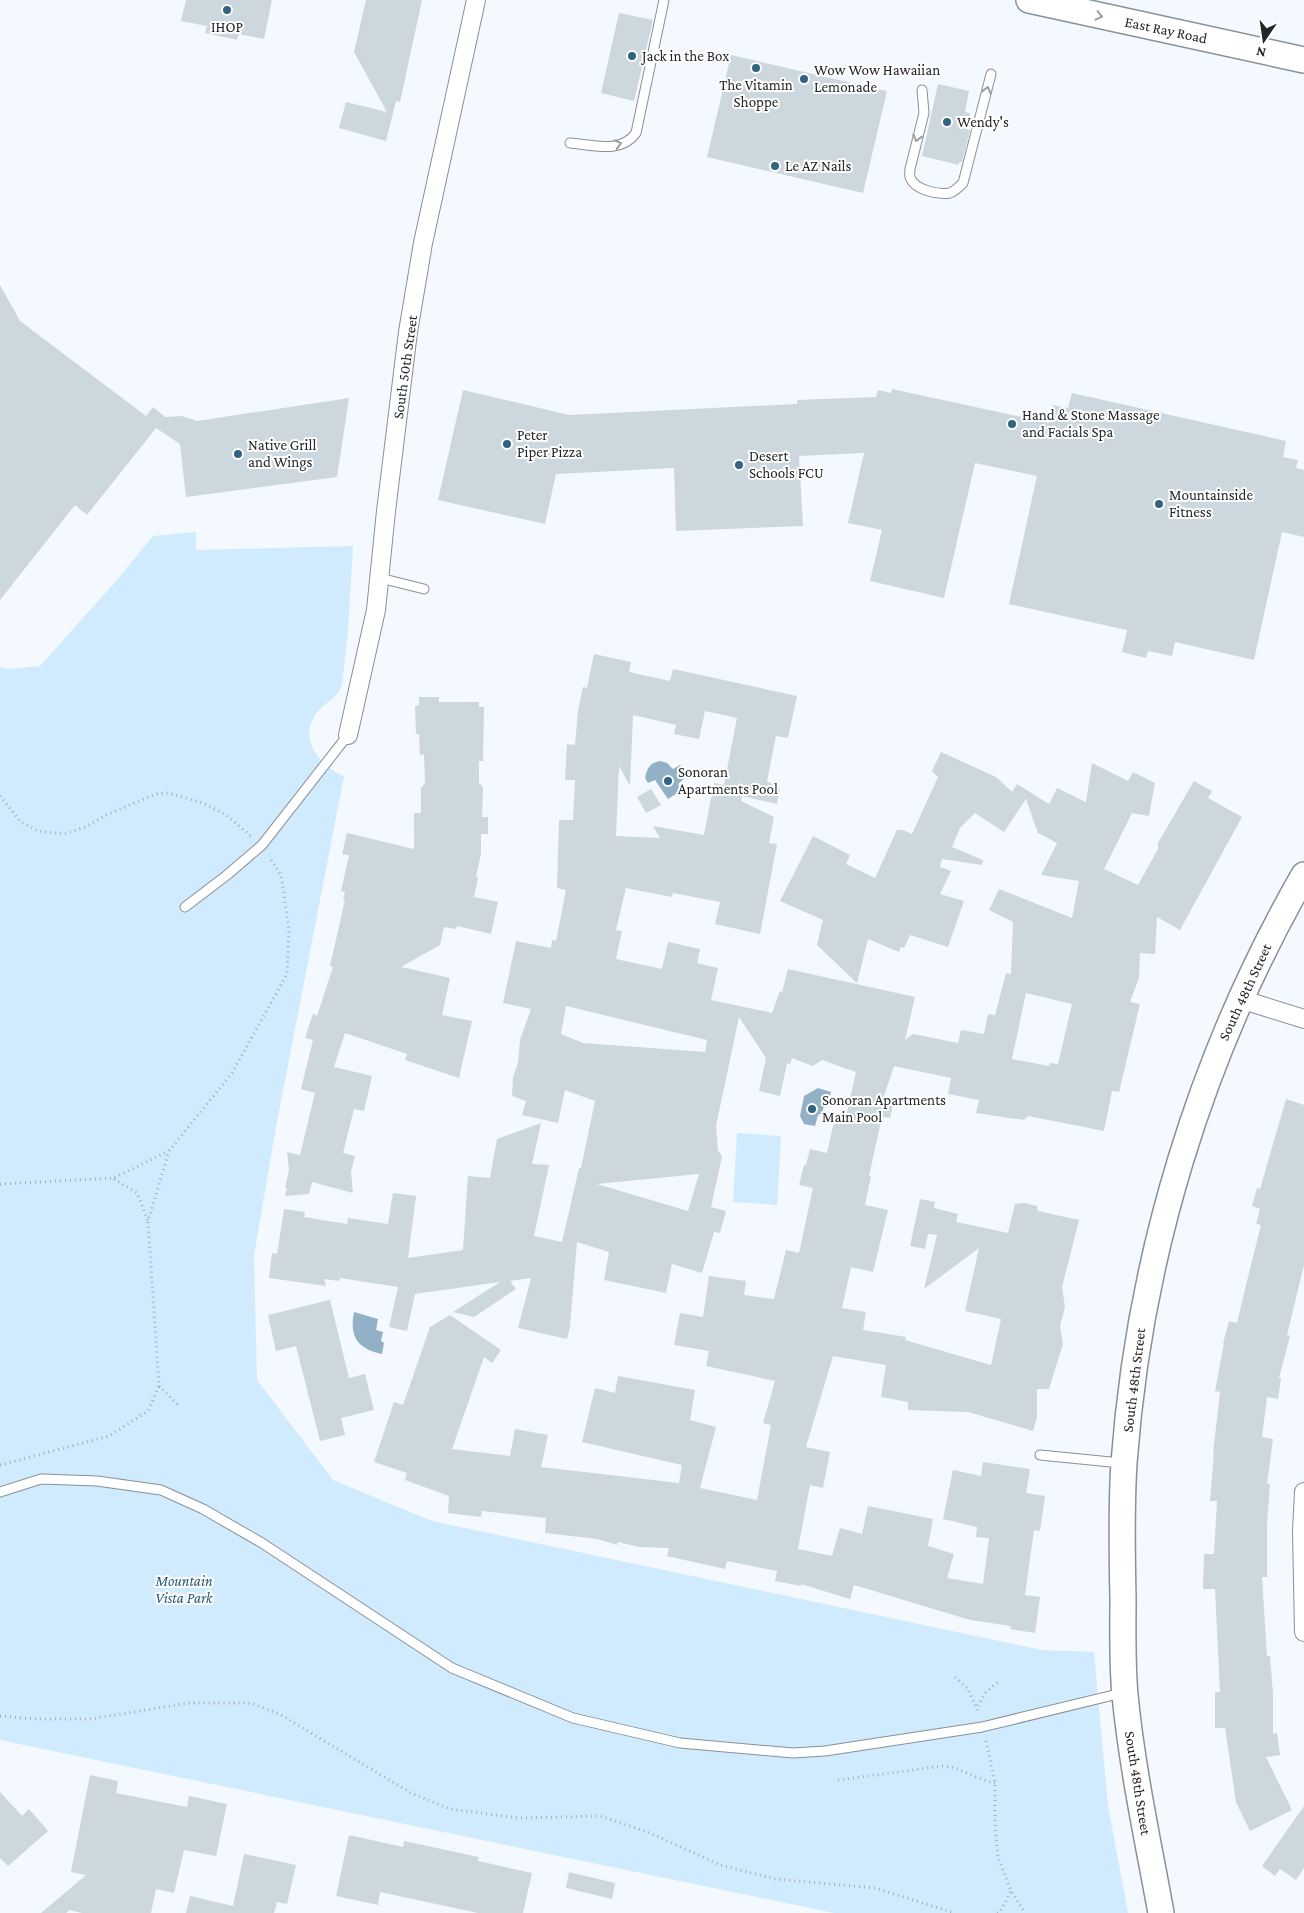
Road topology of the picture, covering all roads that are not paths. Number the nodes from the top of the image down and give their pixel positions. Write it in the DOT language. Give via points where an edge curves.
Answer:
graph roads {
  1 [pos="476,0"];
  2 [pos="664,0"];
  3 [pos="1044,2"];
  4 [pos="1304,60"];
  5 [pos="991,74"];
  6 [pos="922,90"];
  7 [pos="570,143"];
  8 [pos="380,578"];
  9 [pos="424,588"];
  10 [pos="348,736"];
  11 [pos="1304,875"];
  12 [pos="184,907"];
  13 [pos="1240,998"];
  14 [pos="1304,1019"];
  15 [pos="1040,1455"];
  16 [pos="1124,1463"];
  17 [pos="0,1492"];
  18 [pos="1304,1492"];
  19 [pos="1303,1595"];
  20 [pos="1304,1632"];
  21 [pos="1124,1692"];
  22 [pos="1161,1913"];
  1 -- 8 [label="street, South 50th Street" via="423,244 408,332"];
  7 -- 2 [label="lane, one-way" via="616,147 631,140 636,133"];
  3 -- 4 [label="main road, East Ray Road, one-way"];
  6 -- 5 [label="lane, one-way" via="924,113 910,177 918,187 930,192 950,193 963,183"];
  8 -- 9 [label="lane"];
  8 -- 10 [label="street, South 50th Street" via="370,640"];
  10 -- 12 [label="lane" via="262,845"];
  11 -- 13 [label="main road, South 48th Street"];
  13 -- 14 [label="street"];
  13 -- 16 [label="main road, South 48th Street" via="1217,1053 1181,1158 1159,1237 1143,1314"];
  15 -- 16 [label="lane"];
  16 -- 21 [label="main road, South 48th Street" via="1121,1526"];
  17 -- 21 [label="lane" via="41,1479 97,1481 160,1490 203,1509 262,1543 452,1668 573,1718 680,1742 793,1753 825,1751 982,1727"];
  18 -- 19 [label="street"];
  19 -- 20 [label="street"];
  21 -- 22 [label="main road, South 48th Street"];
}
